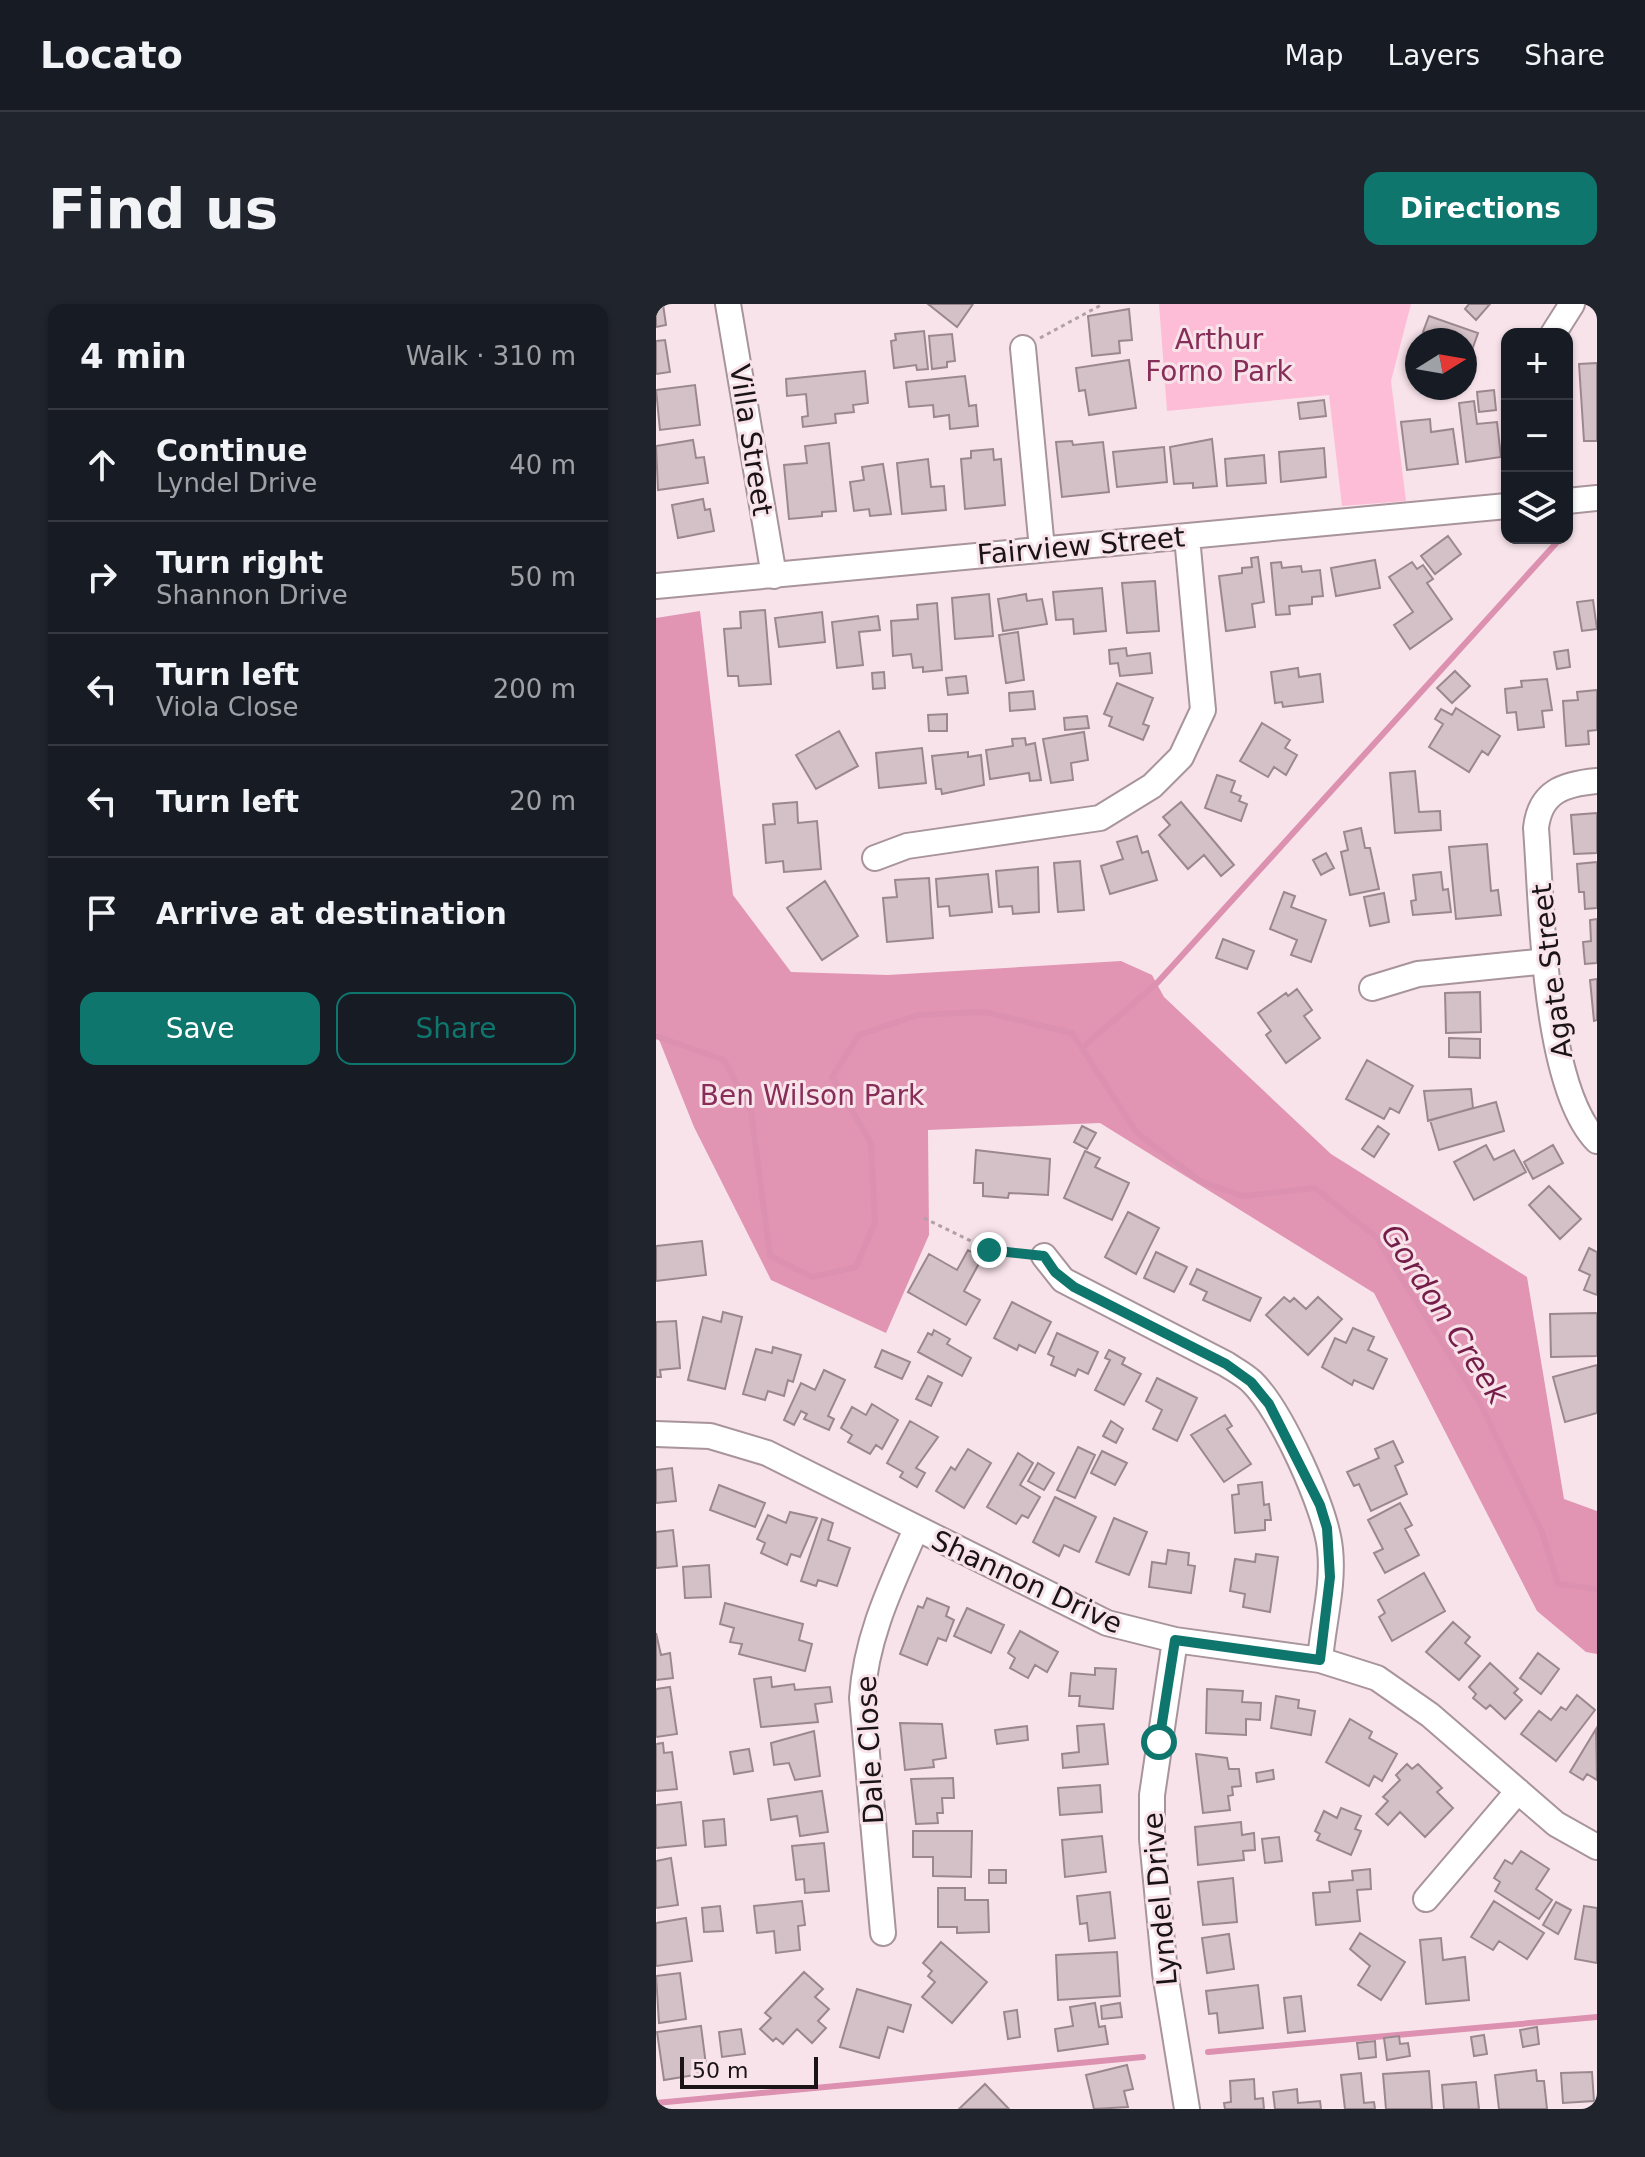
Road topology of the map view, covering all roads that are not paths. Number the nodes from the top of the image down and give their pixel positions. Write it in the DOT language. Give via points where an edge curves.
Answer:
graph roads {
  1 [pos="728,304"];
  2 [pos="1572,304"];
  3 [pos="1557,328"];
  4 [pos="1023,348"];
  5 [pos="1597,498"];
  6 [pos="1573,500"];
  7 [pos="1501,507"];
  8 [pos="1187,537"];
  9 [pos="1042,549"];
  10 [pos="774,576"];
  11 [pos="656,586"];
  12 [pos="1597,781"];
  13 [pos="875,858"];
  14 [pos="1547,961"];
  15 [pos="1372,988"];
  16 [pos="1597,1141"];
  17 [pos="1044,1256"];
  18 [pos="656,1434"];
  19 [pos="916,1529"];
  20 [pos="1175,1640"];
  21 [pos="1320,1660"];
  22 [pos="1518,1791"];
  23 [pos="1597,1847"];
  24 [pos="1426,1899"];
  25 [pos="883,1933"];
  26 [pos="1187,2109"];
  1 -- 10 [label="street, Villa Street"];
  2 -- 3 [label="street"];
  4 -- 9 [label="street"];
  5 -- 6 [label="street"];
  7 -- 8 [label="street, Fairview Street"];
  8 -- 9 [label="street, Fairview Street"];
  8 -- 13 [label="street" via="1203,710 1181,757 1152,786 1100,818 907,846"];
  9 -- 10 [label="street, Fairview Street"];
  10 -- 11 [label="street, Fairview Street"];
  12 -- 14 [label="street, Agate Street" via="1566,786 1547,795 1541,806 1536,828"];
  14 -- 15 [label="street" via="1418,974"];
  14 -- 16 [label="street, Agate Street" via="1560,1059 1572,1100"];
  17 -- 21 [label="street" via="1063,1280 1226,1364 1269,1404 1327,1528 1330,1577"];
  18 -- 19 [label="street, Shannon Drive" via="689,1433 737,1442"];
  19 -- 20 [label="street, Shannon Drive" via="1107,1623"];
  19 -- 25 [label="street, Dale Close" via="873,1629 864,1667 862,1698"];
  20 -- 21 [label="street, Shannon Drive"];
  20 -- 26 [label="street, Lyndel Drive" via="1159,1742 1152,1839 1171,2017"];
  21 -- 22 [label="street, Shannon Drive" via="1349,1667 1404,1694"];
  22 -- 23 [label="street, Shannon Drive" via="1556,1824"];
  22 -- 24 [label="street"];
}
